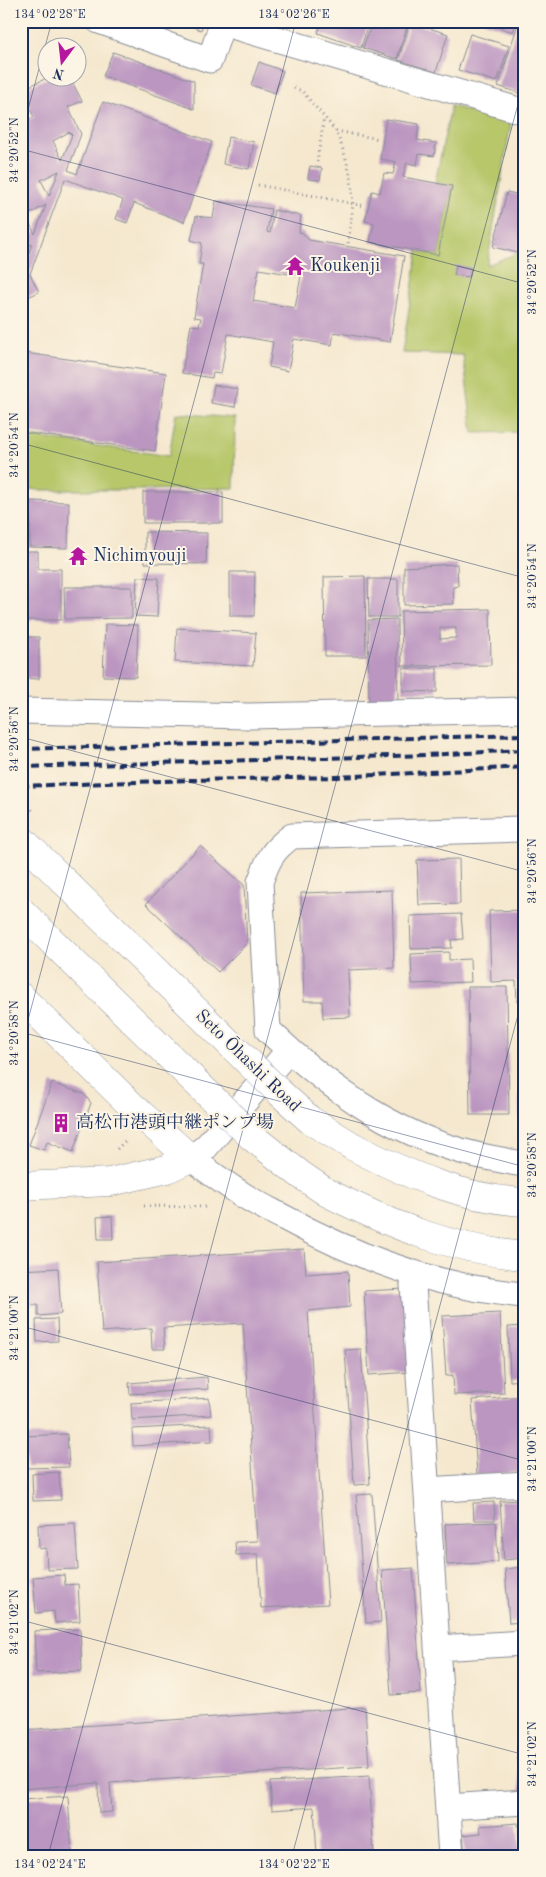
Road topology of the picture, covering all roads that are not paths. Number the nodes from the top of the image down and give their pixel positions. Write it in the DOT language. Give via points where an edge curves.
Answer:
graph roads {
  1 [pos="99,21"];
  2 [pos="222,22"];
  3 [pos="525,112"];
  4 [pos="525,710"];
  5 [pos="21,711"];
  6 [pos="521,829"];
  7 [pos="21,839"];
  8 [pos="21,911"];
  9 [pos="21,997"];
  10 [pos="289,1050"];
  11 [pos="190,1158"];
  12 [pos="525,1164"];
  13 [pos="21,1186"];
  14 [pos="525,1202"];
  15 [pos="525,1256"];
  16 [pos="414,1273"];
  17 [pos="525,1295"];
  18 [pos="525,1484"];
  19 [pos="427,1490"];
  20 [pos="525,1643"];
  21 [pos="437,1648"];
  22 [pos="525,1802"];
  23 [pos="448,1807"];
  24 [pos="451,1856"];
  1 -- 2 [label="street" via="210,60"];
  2 -- 3 [label="street"];
  4 -- 5 [label="street" via="249,716"];
  6 -- 10 [label="street" via="292,836 278,846 268,860 260,892 268,1030"];
  7 -- 14 [label="street, Seto Ōhashi Road, bridge" via="310,1120 352,1146 417,1177 484,1197"];
  8 -- 15 [label="street, bridge" via="252,1137 300,1175 326,1192 401,1227 448,1243"];
  9 -- 11 [label="street"];
  10 -- 11 [label="street" via="206,1147"];
  10 -- 12 [label="street" via="326,1081 399,1127 473,1155"];
  11 -- 13 [label="street" via="167,1168 110,1182"];
  11 -- 16 [label="street" via="237,1192 313,1233 363,1256"];
  16 -- 17 [label="street" via="486,1291"];
  16 -- 19 [label="street"];
  18 -- 19 [label="street"];
  19 -- 21 [label="street"];
  20 -- 21 [label="street"];
  21 -- 23 [label="street"];
  22 -- 23 [label="street"];
  23 -- 24 [label="street"];
}
